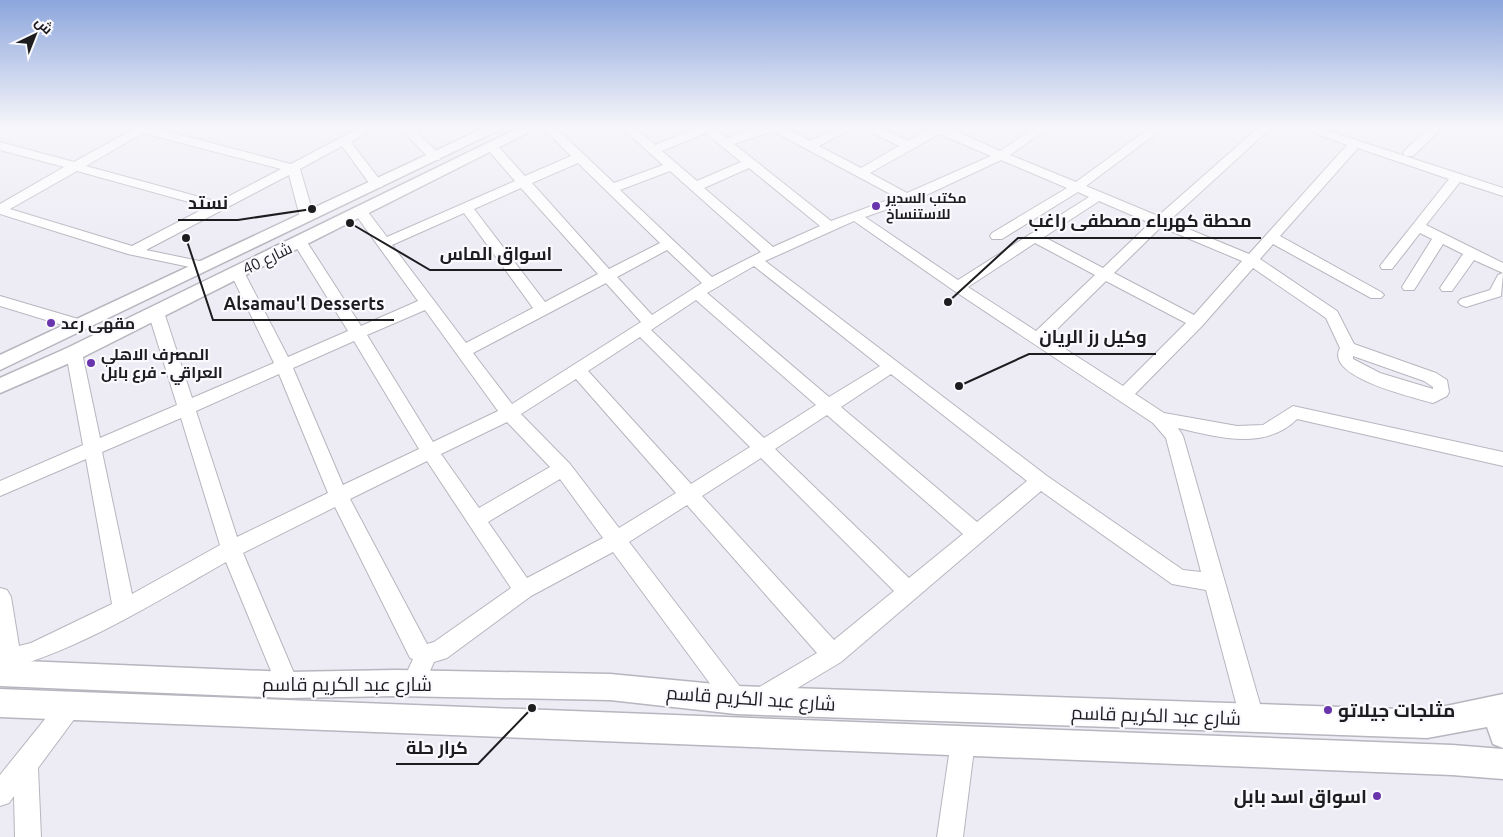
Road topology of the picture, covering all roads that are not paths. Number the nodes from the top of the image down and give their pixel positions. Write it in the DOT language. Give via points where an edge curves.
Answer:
graph roads {
  1 [pos="75,166"];
  2 [pos="285,166"];
  3 [pos="296,166"];
  4 [pos="363,166"];
  5 [pos="416,166"];
  6 [pos="436,166"];
  7 [pos="513,166"];
  8 [pos="560,166"];
  9 [pos="586,166"];
  10 [pos="671,166"];
  11 [pos="743,166"];
  12 [pos="754,166"];
  13 [pos="848,166"];
  14 [pos="873,166"];
  15 [pos="978,166"];
  16 [pos="1024,166"];
  17 [pos="1106,166"];
  18 [pos="1222,166"];
  19 [pos="1335,166"];
  20 [pos="1423,166"];
  21 [pos="1451,166"];
  22 [pos="292,168"];
  23 [pos="861,173"];
  24 [pos="1457,177"];
  25 [pos="525,182"];
  26 [pos="1503,182"];
  27 [pos="377,184"];
  28 [pos="695,187"];
  29 [pos="1076,188"];
  30 [pos="610,189"];
  31 [pos="1503,192"];
  32 [pos="907,198"];
  33 [pos="1097,198"];
  34 [pos="219,206"];
  35 [pos="467,208"];
  36 [pos="0,209"];
  37 [pos="360,211"];
  38 [pos="855,216"];
  39 [pos="307,217"];
  40 [pos="1158,223"];
  41 [pos="1418,226"];
  42 [pos="830,227"];
  43 [pos="997,236"];
  44 [pos="1440,236"];
  45 [pos="1033,237"];
  46 [pos="1271,237"];
  47 [pos="300,242"];
  48 [pos="383,244"];
  49 [pos="668,244"];
  50 [pos="133,251"];
  51 [pos="1472,252"];
  52 [pos="763,257"];
  53 [pos="1251,260"];
  54 [pos="204,266"];
  55 [pos="1387,266"];
  56 [pos="1503,270"];
  57 [pos="238,272"];
  58 [pos="1105,274"];
  59 [pos="608,276"];
  60 [pos="1503,278"];
  61 [pos="958,287"];
  62 [pos="1409,287"];
  63 [pos="1447,288"];
  64 [pos="704,289"];
  65 [pos="1376,295"];
  66 [pos="0,300"];
  67 [pos="1466,302"];
  68 [pos="428,303"];
  69 [pos="543,310"];
  70 [pos="156,312"];
  71 [pos="1196,322"];
  72 [pos="79,325"];
  73 [pos="646,326"];
  74 [pos="358,334"];
  75 [pos="1037,339"];
  76 [pos="1348,348"];
  77 [pos="463,351"];
  78 [pos="74,353"];
  79 [pos="0,363"];
  80 [pos="284,366"];
  81 [pos="892,366"];
  82 [pos="577,370"];
  83 [pos="0,386"];
  84 [pos="1124,395"];
  85 [pos="828,406"];
  86 [pos="188,409"];
  87 [pos="509,413"];
  88 [pos="1159,418"];
  89 [pos="762,448"];
  90 [pos="93,450"];
  91 [pos="430,452"];
  92 [pos="1503,459"];
  93 [pos="562,469"];
  94 [pos="1040,480"];
  95 [pos="0,489"];
  96 [pos="689,494"];
  97 [pos="338,495"];
  98 [pos="476,519"];
  99 [pos="977,534"];
  100 [pos="615,542"];
  101 [pos="231,548"];
  102 [pos="1212,582"];
  103 [pos="524,590"];
  104 [pos="908,591"];
  105 [pos="0,597"];
  106 [pos="124,608"];
  107 [pos="53,642"];
  108 [pos="427,654"];
  109 [pos="833,655"];
  110 [pos="3,664"];
  111 [pos="46,676"];
  112 [pos="413,683"];
  113 [pos="288,685"];
  114 [pos="746,701"];
  115 [pos="0,703"];
  116 [pos="70,706"];
  117 [pos="1503,717"];
  118 [pos="1252,718"];
  119 [pos="963,741"];
  120 [pos="26,764"];
  121 [pos="1503,764"];
  122 [pos="0,794"];
  123 [pos="28,837"];
  124 [pos="950,837"];
  1 -- 34 [label="street"];
  1 -- 36 [label="street"];
  2 -- 22 [label="street"];
  3 -- 22 [label="street"];
  4 -- 27 [label="street"];
  5 -- 27 [label="main road, شارع 40"];
  6 -- 37 [label="main road, شارع 40"];
  7 -- 25 [label="street"];
  8 -- 25 [label="street"];
  9 -- 30 [label="street"];
  10 -- 28 [label="street"];
  10 -- 30 [label="street"];
  11 -- 28 [label="street"];
  12 -- 42 [label="street"];
  13 -- 23 [label="street"];
  14 -- 23 [label="street"];
  15 -- 32 [label="street"];
  16 -- 29 [label="street"];
  17 -- 29 [label="street"];
  18 -- 40 [label="street"];
  19 -- 46 [label="street"];
  20 -- 24 [label="street"];
  21 -- 26 [label="street"];
  22 -- 34 [label="street"];
  22 -- 39 [label="street"];
  23 -- 32 [label="street"];
  24 -- 31 [label="street"];
  24 -- 41 [label="street"];
  25 -- 35 [label="street"];
  25 -- 59 [label="street"];
  27 -- 39 [label="main road, شارع 40"];
  28 -- 52 [label="street"];
  29 -- 33 [label="street"];
  29 -- 43 [label="street"];
  30 -- 49 [label="street"];
  32 -- 38 [label="street"];
  33 -- 40 [label="street"];
  33 -- 45 [label="street"];
  34 -- 50 [label="street"];
  35 -- 48 [label="street"];
  35 -- 69 [label="street"];
  36 -- 50 [label="street"];
  37 -- 47 [label="main road, شارع 40"];
  37 -- 48 [label="street"];
  38 -- 42 [label="street"];
  38 -- 61 [label="street"];
  39 -- 54 [label="main road, شارع 40"];
  40 -- 53 [label="street"];
  40 -- 58 [label="street"];
  41 -- 44 [label="street"];
  41 -- 55 [label="street"];
  42 -- 52 [label="street"];
  44 -- 51 [label="street"];
  44 -- 62 [label="street"];
  45 -- 58 [label="street"];
  45 -- 61 [label="street"];
  46 -- 53 [label="street"];
  46 -- 65 [label="street"];
  47 -- 57 [label="main road, شارع 40"];
  47 -- 74 [label="street"];
  48 -- 68 [label="street"];
  49 -- 59 [label="street"];
  49 -- 64 [label="street"];
  50 -- 54 [label="street"];
  51 -- 56 [label="street"];
  51 -- 63 [label="street"];
  52 -- 64 [label="street"];
  52 -- 81 [label="street"];
  53 -- 71 [label="street"];
  53 -- 76 [label="street" via="1332,315"];
  54 -- 72 [label="main road, شارع 40"];
  57 -- 70 [label="main road, شارع 40"];
  57 -- 80 [label="street"];
  58 -- 71 [label="street"];
  58 -- 75 [label="street"];
  59 -- 69 [label="street"];
  59 -- 73 [label="street"];
  60 -- 67 [label="street" via="1496,293"];
  61 -- 75 [label="street"];
  64 -- 73 [label="street"];
  64 -- 85 [label="street"];
  66 -- 72 [label="street"];
  68 -- 74 [label="street"];
  68 -- 77 [label="street"];
  69 -- 77 [label="street"];
  70 -- 78 [label="main road, شارع 40"];
  70 -- 86 [label="street"];
  71 -- 84 [label="street"];
  72 -- 79 [label="main road, شارع 40"];
  73 -- 82 [label="street"];
  73 -- 89 [label="street"];
  74 -- 80 [label="street"];
  74 -- 91 [label="street"];
  75 -- 84 [label="street"];
  76 -- 76 [label="street" via="1430,377 1441,384 1441,392 1433,397 1358,371 1346,362 1344,355"];
  77 -- 87 [label="street"];
  78 -- 83 [label="main road, شارع 40"];
  78 -- 90 [label="street"];
  80 -- 86 [label="street"];
  80 -- 97 [label="street"];
  81 -- 85 [label="street"];
  81 -- 94 [label="street"];
  82 -- 87 [label="street"];
  82 -- 96 [label="street"];
  84 -- 88 [label="street"];
  85 -- 89 [label="street"];
  85 -- 99 [label="street"];
  86 -- 90 [label="street"];
  86 -- 101 [label="street"];
  87 -- 91 [label="street"];
  87 -- 93 [label="street"];
  88 -- 92 [label="street" via="1261,432 1294,412"];
  88 -- 102 [label="street" via="1174,436"];
  89 -- 96 [label="street"];
  89 -- 104 [label="street"];
  90 -- 95 [label="street"];
  90 -- 106 [label="street"];
  91 -- 97 [label="street"];
  91 -- 98 [label="street"];
  93 -- 98 [label="street"];
  93 -- 100 [label="street"];
  94 -- 99 [label="street"];
  94 -- 102 [label="street" via="1179,578"];
  96 -- 100 [label="street"];
  96 -- 109 [label="street"];
  97 -- 101 [label="street"];
  97 -- 108 [label="street" via="418,650"];
  98 -- 103 [label="street"];
  99 -- 104 [label="street"];
  100 -- 103 [label="street"];
  100 -- 114 [label="street"];
  101 -- 106 [label="street"];
  101 -- 113 [label="street"];
  102 -- 118 [label="street"];
  103 -- 108 [label="street" via="439,651"];
  104 -- 109 [label="street"];
  105 -- 110 [label="street"];
  106 -- 107 [label="street"];
  107 -- 110 [label="street"];
  107 -- 111 [label="street" via="30,660 30,668"];
  108 -- 112 [label="street"];
  109 -- 114 [label="street"];
  110 -- 111 [label="main road, شارع عبد الكريم قاسم"];
  111 -- 113 [label="main road, شارع عبد الكريم قاسم"];
  112 -- 113 [label="main road, شارع عبد الكريم قاسم"];
  112 -- 114 [label="main road, شارع عبد الكريم قاسم" via="610,687"];
  114 -- 118 [label="main road, شارع عبد الكريم قاسم"];
  115 -- 116 [label="main road, شارع عبد الكريم قاسم"];
  116 -- 119 [label="main road, شارع عبد الكريم قاسم"];
  116 -- 120 [label="street"];
  117 -- 118 [label="main road, شارع عبد الكريم قاسم" via="1427,724"];
  119 -- 121 [label="main road, شارع عبد الكريم قاسم"];
  119 -- 124 [label="street"];
  120 -- 122 [label="street"];
  120 -- 123 [label="street"];
}
